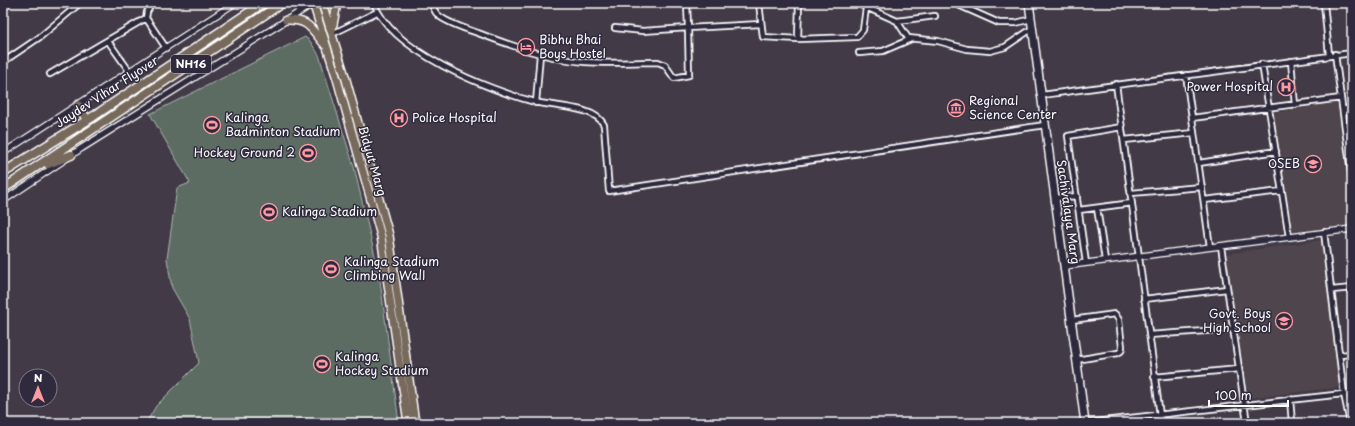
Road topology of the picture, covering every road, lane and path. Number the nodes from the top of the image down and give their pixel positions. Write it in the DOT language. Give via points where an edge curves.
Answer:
graph roads {
  1 [pos="8,3"];
  2 [pos="80,3"];
  3 [pos="152,3"];
  4 [pos="235,3"];
  5 [pos="263,3"];
  6 [pos="282,3"];
  7 [pos="313,3"];
  8 [pos="322,3"];
  9 [pos="337,3"];
  10 [pos="374,3"];
  11 [pos="431,3"];
  12 [pos="687,3"];
  13 [pos="759,3"];
  14 [pos="798,3"];
  15 [pos="857,3"];
  16 [pos="954,3"];
  17 [pos="1029,3"];
  18 [pos="1324,3"];
  19 [pos="3,6"];
  20 [pos="866,8"];
  21 [pos="377,12"];
  22 [pos="934,16"];
  23 [pos="146,18"];
  24 [pos="1031,19"];
  25 [pos="286,20"];
  26 [pos="897,21"];
  27 [pos="761,24"];
  28 [pos="615,28"];
  29 [pos="688,28"];
  30 [pos="1033,28"];
  31 [pos="332,34"];
  32 [pos="798,39"];
  33 [pos="911,39"];
  34 [pos="108,41"];
  35 [pos="166,48"];
  36 [pos="328,48"];
  37 [pos="859,53"];
  38 [pos="1352,53"];
  39 [pos="540,54"];
  40 [pos="1335,54"];
  41 [pos="1329,55"];
  42 [pos="1290,60"];
  43 [pos="3,62"];
  44 [pos="1262,64"];
  45 [pos="130,72"];
  46 [pos="50,74"];
  47 [pos="1186,75"];
  48 [pos="1116,84"];
  49 [pos="1042,95"];
  50 [pos="1341,98"];
  51 [pos="536,103"];
  52 [pos="1295,104"];
  53 [pos="78,105"];
  54 [pos="1269,108"];
  55 [pos="1352,108"];
  56 [pos="1343,110"];
  57 [pos="91,118"];
  58 [pos="1192,118"];
  59 [pos="1045,125"];
  60 [pos="1122,127"];
  61 [pos="1194,132"];
  62 [pos="1124,140"];
  63 [pos="1350,145"];
  64 [pos="1276,151"];
  65 [pos="3,153"];
  66 [pos="71,155"];
  67 [pos="1198,163"];
  68 [pos="36,168"];
  69 [pos="3,173"];
  70 [pos="1352,180"];
  71 [pos="1202,187"];
  72 [pos="3,189"];
  73 [pos="1282,191"];
  74 [pos="1130,193"];
  75 [pos="1077,196"];
  76 [pos="1055,198"];
  77 [pos="1204,200"];
  78 [pos="3,201"];
  79 [pos="1132,203"];
  80 [pos="1097,208"];
  81 [pos="1079,210"];
  82 [pos="1352,229"];
  83 [pos="1324,232"];
  84 [pos="1289,237"];
  85 [pos="1221,246"];
  86 [pos="1210,247"];
  87 [pos="1139,256"];
  88 [pos="1105,260"];
  89 [pos="1086,263"];
  90 [pos="1064,266"];
  91 [pos="1352,288"];
  92 [pos="1227,289"];
  93 [pos="1332,290"];
  94 [pos="1144,299"];
  95 [pos="1072,320"];
  96 [pos="1233,329"];
  97 [pos="1149,335"];
  98 [pos="1352,354"];
  99 [pos="1339,355"];
  100 [pos="1076,360"];
  101 [pos="1239,368"];
  102 [pos="1154,377"];
  103 [pos="1352,393"];
  104 [pos="1344,394"];
  105 [pos="1290,399"];
  106 [pos="1244,404"];
  107 [pos="1159,413"];
  108 [pos="408,423"];
  109 [pos="415,423"];
  110 [pos="1085,423"];
  111 [pos="1160,423"];
  112 [pos="1246,423"];
  113 [pos="1292,423"];
  114 [pos="1350,423"];
  1 -- 19 [label="street"];
  2 -- 43 [label="street" via="40,37"];
  3 -- 23 [label="street"];
  4 -- 35 [label="street"];
  5 -- 57 [label="highway, Jaydev Vihar Flyover / NH16"];
  6 -- 68 [label="highway, Jaydev Vihar Flyover / NH16"];
  7 -- 25 [label="street"];
  7 -- 36 [label="main road, Bidyut Marg"];
  8 -- 31 [label="main road, Bidyut Marg"];
  9 -- 31 [label="main road"];
  10 -- 21 [label="street"];
  11 -- 39 [label="street" via="439,16 504,43"];
  12 -- 29 [label="street"];
  13 -- 27 [label="street"];
  14 -- 32 [label="street"];
  15 -- 20 [label="street"];
  16 -- 24 [label="street" via="999,23 1016,23"];
  17 -- 24 [label="main road, Sachivalaya Marg"];
  18 -- 41 [label="street"];
  20 -- 26 [label="street"];
  20 -- 32 [label="street" via="863,30 857,37"];
  21 -- 31 [label="street"];
  21 -- 51 [label="street" via="418,52 495,91"];
  22 -- 26 [label="street"];
  23 -- 34 [label="street"];
  23 -- 35 [label="street"];
  24 -- 30 [label="main road, Sachivalaya Marg"];
  25 -- 36 [label="main road" via="298,20 309,26"];
  25 -- 66 [label="street"];
  26 -- 33 [label="street" via="905,35"];
  27 -- 29 [label="street"];
  27 -- 32 [label="street" via="763,38"];
  28 -- 29 [label="street" via="643,31"];
  29 -- 39 [label="street" via="689,72 686,77 677,79 672,77 665,65 658,62 585,62"];
  30 -- 33 [label="street" via="1005,47 990,51 967,49 938,41"];
  30 -- 49 [label="main road, Sachivalaya Marg"];
  31 -- 109 [label="main road, Bidyut Marg" via="389,235"];
  33 -- 37 [label="street" via="884,51"];
  34 -- 45 [label="street"];
  34 -- 46 [label="street"];
  35 -- 45 [label="street"];
  36 -- 108 [label="main road, Bidyut Marg" via="381,236"];
  38 -- 40 [label="street"];
  39 -- 51 [label="street"];
  40 -- 41 [label="street"];
  40 -- 50 [label="street"];
  41 -- 42 [label="street"];
  42 -- 44 [label="street"];
  42 -- 52 [label="street"];
  44 -- 47 [label="street"];
  44 -- 54 [label="street"];
  45 -- 53 [label="street"];
  47 -- 48 [label="street"];
  47 -- 58 [label="street"];
  48 -- 49 [label="street"];
  48 -- 60 [label="street"];
  49 -- 59 [label="main road, Sachivalaya Marg"];
  50 -- 52 [label="street"];
  50 -- 56 [label="street"];
  51 -- 59 [label="street" via="587,112 600,118 604,126 609,191"];
  52 -- 54 [label="street"];
  53 -- 57 [label="highway"];
  53 -- 65 [label="street"];
  54 -- 58 [label="street"];
  54 -- 64 [label="street"];
  55 -- 56 [label="street"];
  56 -- 63 [label="street"];
  57 -- 69 [label="highway, Jaydev Vihar Flyover / NH16"];
  58 -- 61 [label="street"];
  59 -- 76 [label="main road, Sachivalaya Marg"];
  60 -- 62 [label="street"];
  60 -- 75 [label="street" via="1068,136"];
  61 -- 62 [label="street"];
  61 -- 67 [label="street"];
  62 -- 74 [label="street"];
  63 -- 70 [label="street"];
  64 -- 67 [label="street"];
  64 -- 73 [label="street"];
  66 -- 68 [label="highway"];
  66 -- 78 [label="street"];
  67 -- 71 [label="street"];
  68 -- 72 [label="highway, NH16"];
  71 -- 74 [label="street"];
  71 -- 77 [label="street"];
  73 -- 77 [label="street"];
  73 -- 84 [label="street"];
  74 -- 79 [label="street"];
  75 -- 76 [label="street"];
  75 -- 81 [label="street"];
  76 -- 90 [label="main road, Sachivalaya Marg"];
  77 -- 86 [label="street"];
  79 -- 80 [label="street"];
  79 -- 87 [label="street"];
  80 -- 81 [label="street"];
  80 -- 88 [label="street"];
  81 -- 89 [label="street"];
  82 -- 83 [label="street"];
  83 -- 84 [label="street"];
  83 -- 93 [label="street"];
  84 -- 85 [label="street"];
  85 -- 86 [label="street"];
  85 -- 92 [label="street"];
  86 -- 87 [label="street"];
  87 -- 88 [label="street"];
  87 -- 94 [label="street"];
  88 -- 89 [label="street"];
  89 -- 90 [label="street"];
  90 -- 95 [label="main road, Sachivalaya Marg"];
  91 -- 93 [label="street"];
  92 -- 94 [label="street"];
  92 -- 96 [label="street"];
  93 -- 99 [label="street"];
  94 -- 97 [label="street"];
  95 -- 100 [label="main road, Sachivalaya Marg"];
  95 -- 100 [label="street" via="1115,314 1119,320 1122,347 1118,353"];
  96 -- 97 [label="street"];
  96 -- 101 [label="street"];
  97 -- 102 [label="street"];
  98 -- 99 [label="street"];
  99 -- 104 [label="street"];
  100 -- 110 [label="main road, Sachivalaya Marg"];
  101 -- 102 [label="street"];
  101 -- 106 [label="street"];
  102 -- 107 [label="street"];
  103 -- 104 [label="street"];
  104 -- 105 [label="street"];
  104 -- 114 [label="street"];
  105 -- 106 [label="street"];
  105 -- 113 [label="street"];
  106 -- 107 [label="street"];
  106 -- 112 [label="street"];
  107 -- 110 [label="street"];
  107 -- 111 [label="street"];
}
